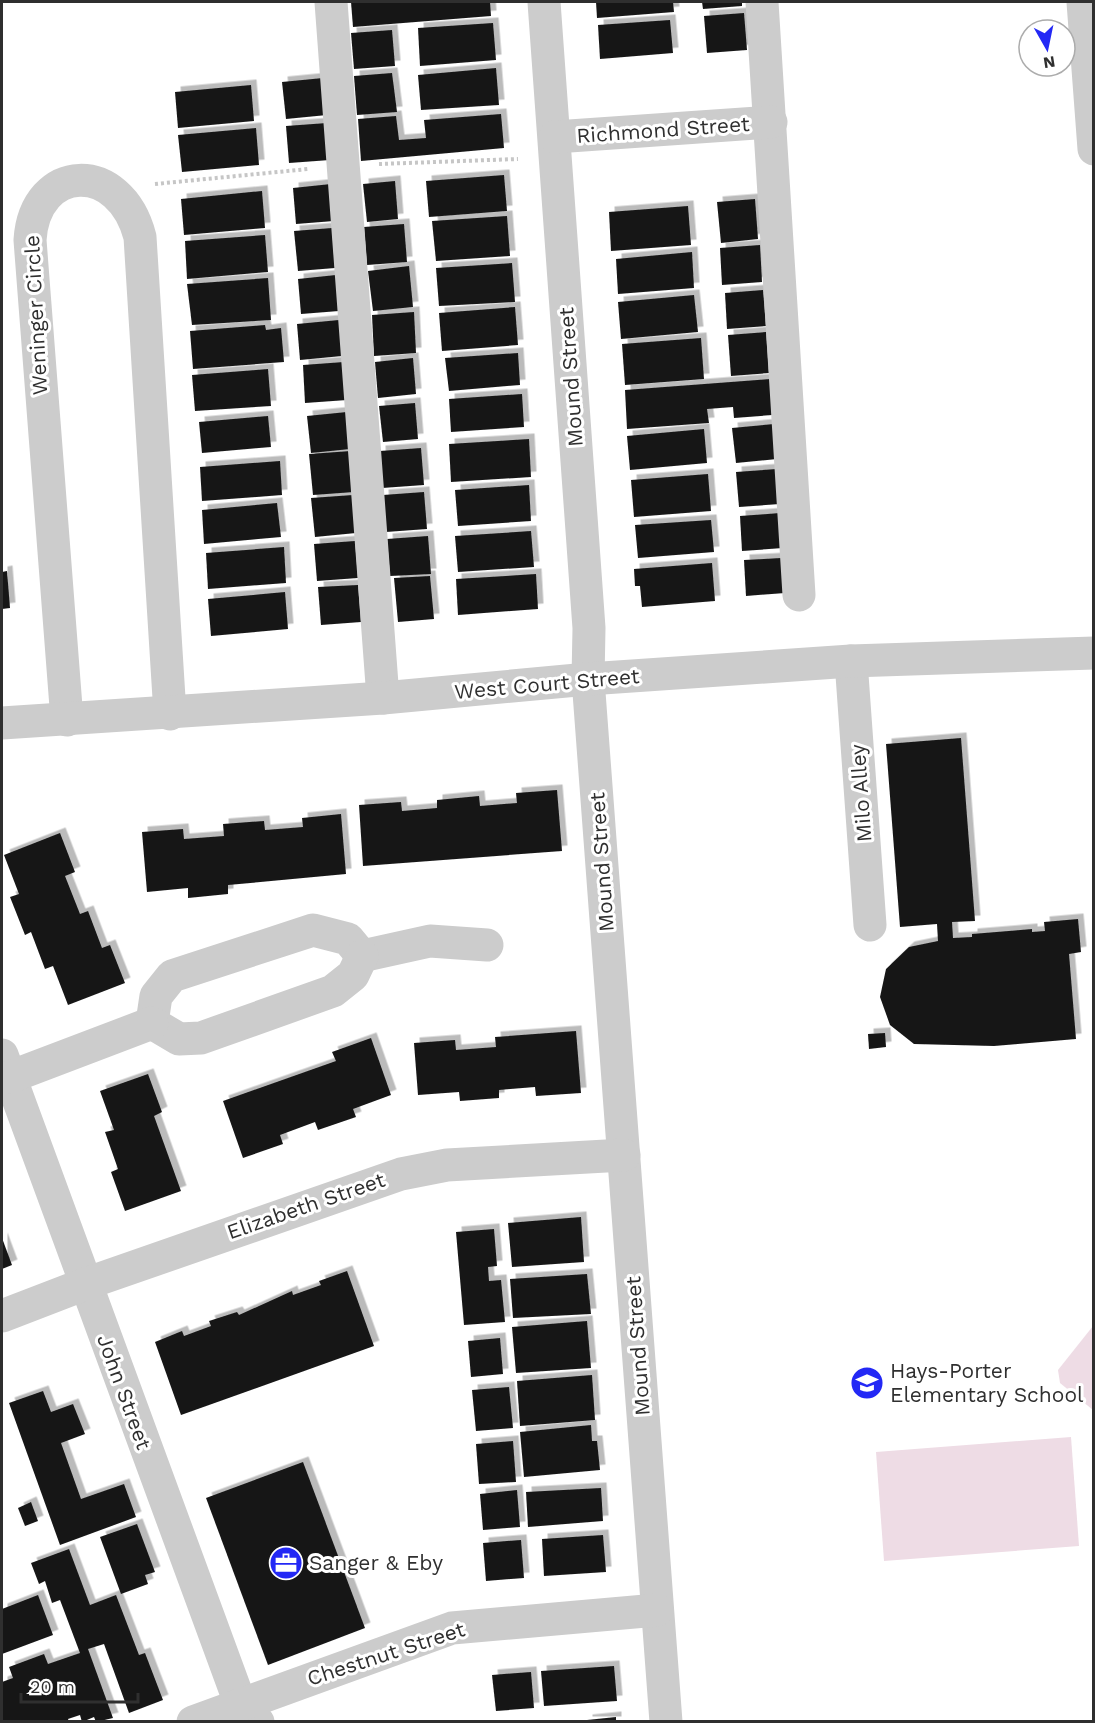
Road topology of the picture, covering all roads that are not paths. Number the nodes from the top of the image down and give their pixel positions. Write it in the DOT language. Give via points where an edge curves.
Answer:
graph roads {
  1 [pos="332,2"];
  2 [pos="544,2"];
  3 [pos="762,2"];
  4 [pos="1083,2"];
  5 [pos="771,122"];
  6 [pos="555,137"];
  7 [pos="1094,149"];
  8 [pos="799,595"];
  9 [pos="1094,653"];
  10 [pos="851,661"];
  11 [pos="588,680"];
  12 [pos="383,698"];
  13 [pos="170,714"];
  14 [pos="67,720"];
  15 [pos="2,723"];
  16 [pos="870,925"];
  17 [pos="487,945"];
  18 [pos="362,956"];
  19 [pos="152,1023"];
  20 [pos="6,1066"];
  21 [pos="624,1155"];
  22 [pos="84,1284"];
  23 [pos="2,1316"];
  24 [pos="657,1610"];
  25 [pos="249,1712"];
  26 [pos="193,1722"];
  27 [pos="666,1722"];
  1 -- 12 [label="street"];
  2 -- 6 [label="street, Mound Street"];
  3 -- 5 [label="street"];
  4 -- 7 [label="street"];
  5 -- 6 [label="street, Richmond Street"];
  5 -- 8 [label="street"];
  6 -- 11 [label="street, Mound Street" via="589,628"];
  9 -- 10 [label="street, West Court Street"];
  10 -- 11 [label="street, West Court Street"];
  10 -- 16 [label="street, Milo Alley"];
  11 -- 12 [label="street, West Court Street"];
  11 -- 21 [label="street, Mound Street"];
  12 -- 13 [label="street, West Court Street"];
  13 -- 14 [label="street, West Court Street"];
  13 -- 14 [label="street, Weninger Circle" via="140,237 135,216 115,191 94,181 75,181 60,186 38,207 31,219 30,240"];
  14 -- 15 [label="street, West Court Street"];
  17 -- 18 [label="street" via="430,941"];
  18 -- 19 [label="street" via="353,975 333,991 201,1038 179,1039"];
  18 -- 19 [label="street" via="348,939 313,930 172,976 156,996"];
  19 -- 20 [label="street"];
  20 -- 22 [label="street, John Street"];
  21 -- 22 [label="street, Elizabeth Street" via="447,1165 401,1174"];
  21 -- 24 [label="street, Mound Street"];
  22 -- 23 [label="street, Elizabeth Street"];
  22 -- 25 [label="street, John Street"];
  24 -- 25 [label="street, Chestnut Street" via="452,1628"];
  24 -- 27 [label="street, Mound Street"];
  25 -- 26 [label="street, Chestnut Street"];
}
